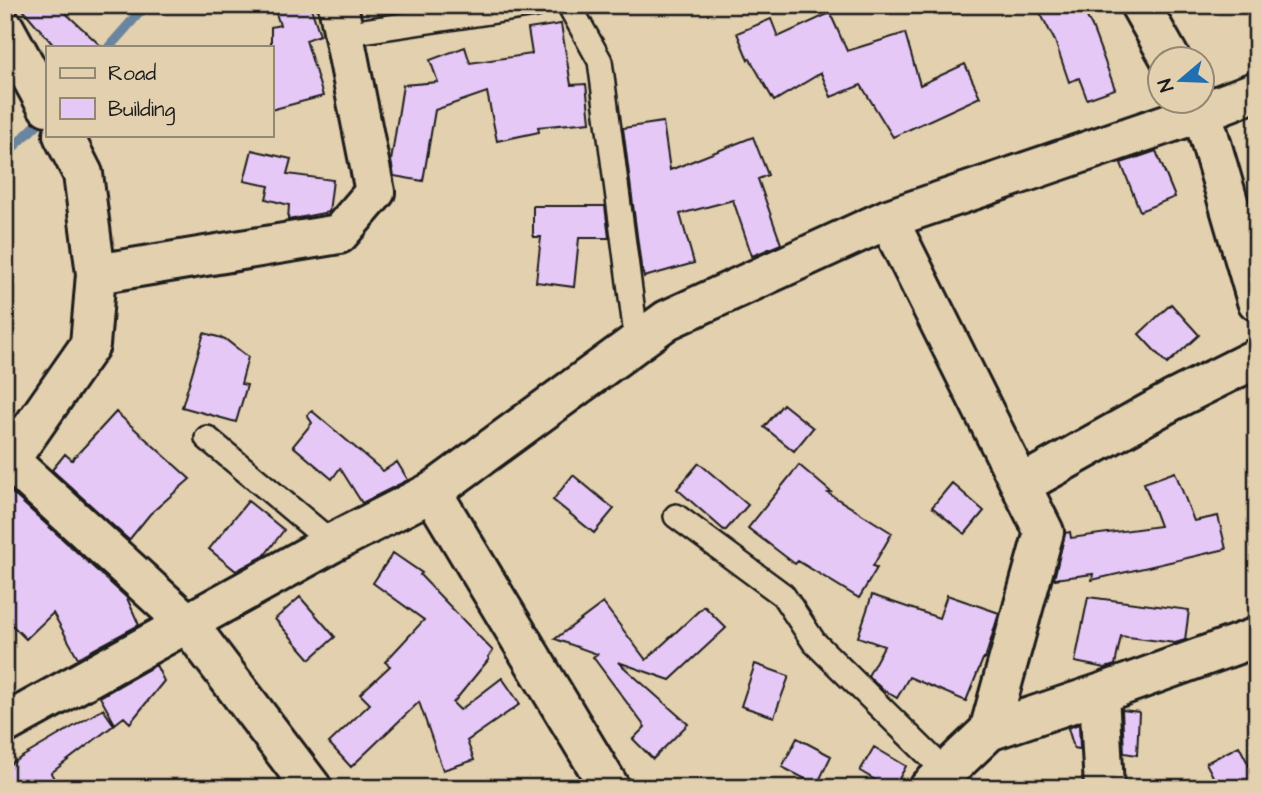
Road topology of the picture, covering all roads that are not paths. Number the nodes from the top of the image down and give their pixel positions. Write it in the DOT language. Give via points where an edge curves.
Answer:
graph roads {
  1 [pos="536,5"];
  2 [pos="569,5"];
  3 [pos="1140,5"];
  4 [pos="341,19"];
  5 [pos="5,29"];
  6 [pos="1163,46"];
  7 [pos="1257,91"];
  8 [pos="1216,102"];
  9 [pos="46,104"];
  10 [pos="1173,116"];
  11 [pos="1201,116"];
  12 [pos="64,136"];
  13 [pos="888,219"];
  14 [pos="96,274"];
  15 [pos="1257,301"];
  16 [pos="637,343"];
  17 [pos="1257,358"];
  18 [pos="206,438"];
  19 [pos="8,464"];
  20 [pos="1021,485"];
  21 [pos="432,492"];
  22 [pos="677,516"];
  23 [pos="332,543"];
  24 [pos="188,624"];
  25 [pos="1257,637"];
  26 [pos="1099,694"];
  27 [pos="5,724"];
  28 [pos="989,731"];
  29 [pos="938,780"];
  30 [pos="312,788"];
  31 [pos="610,788"];
  32 [pos="1104,788"];
  1 -- 4 [label="lane"];
  2 -- 16 [label="lane" via="600,61"];
  3 -- 6 [label="street"];
  4 -- 14 [label="street" via="375,192 340,234"];
  5 -- 9 [label="street"];
  7 -- 8 [label="street"];
  10 -- 13 [label="street"];
  11 -- 15 [label="street"];
  12 -- 14 [label="street" via="83,174"];
  13 -- 16 [label="street" via="667,320"];
  13 -- 20 [label="street"];
  14 -- 19 [label="street" via="90,345"];
  16 -- 21 [label="street"];
  17 -- 20 [label="street"];
  18 -- 23 [label="lane"];
  19 -- 24 [label="street"];
  20 -- 28 [label="street" via="1044,532"];
  21 -- 23 [label="street"];
  21 -- 31 [label="street"];
  22 -- 29 [label="lane" via="783,595 814,642"];
  23 -- 24 [label="street"];
  24 -- 27 [label="street"];
  24 -- 30 [label="street"];
  25 -- 26 [label="street"];
  26 -- 28 [label="street"];
  26 -- 32 [label="street"];
  28 -- 29 [label="street"];
}
